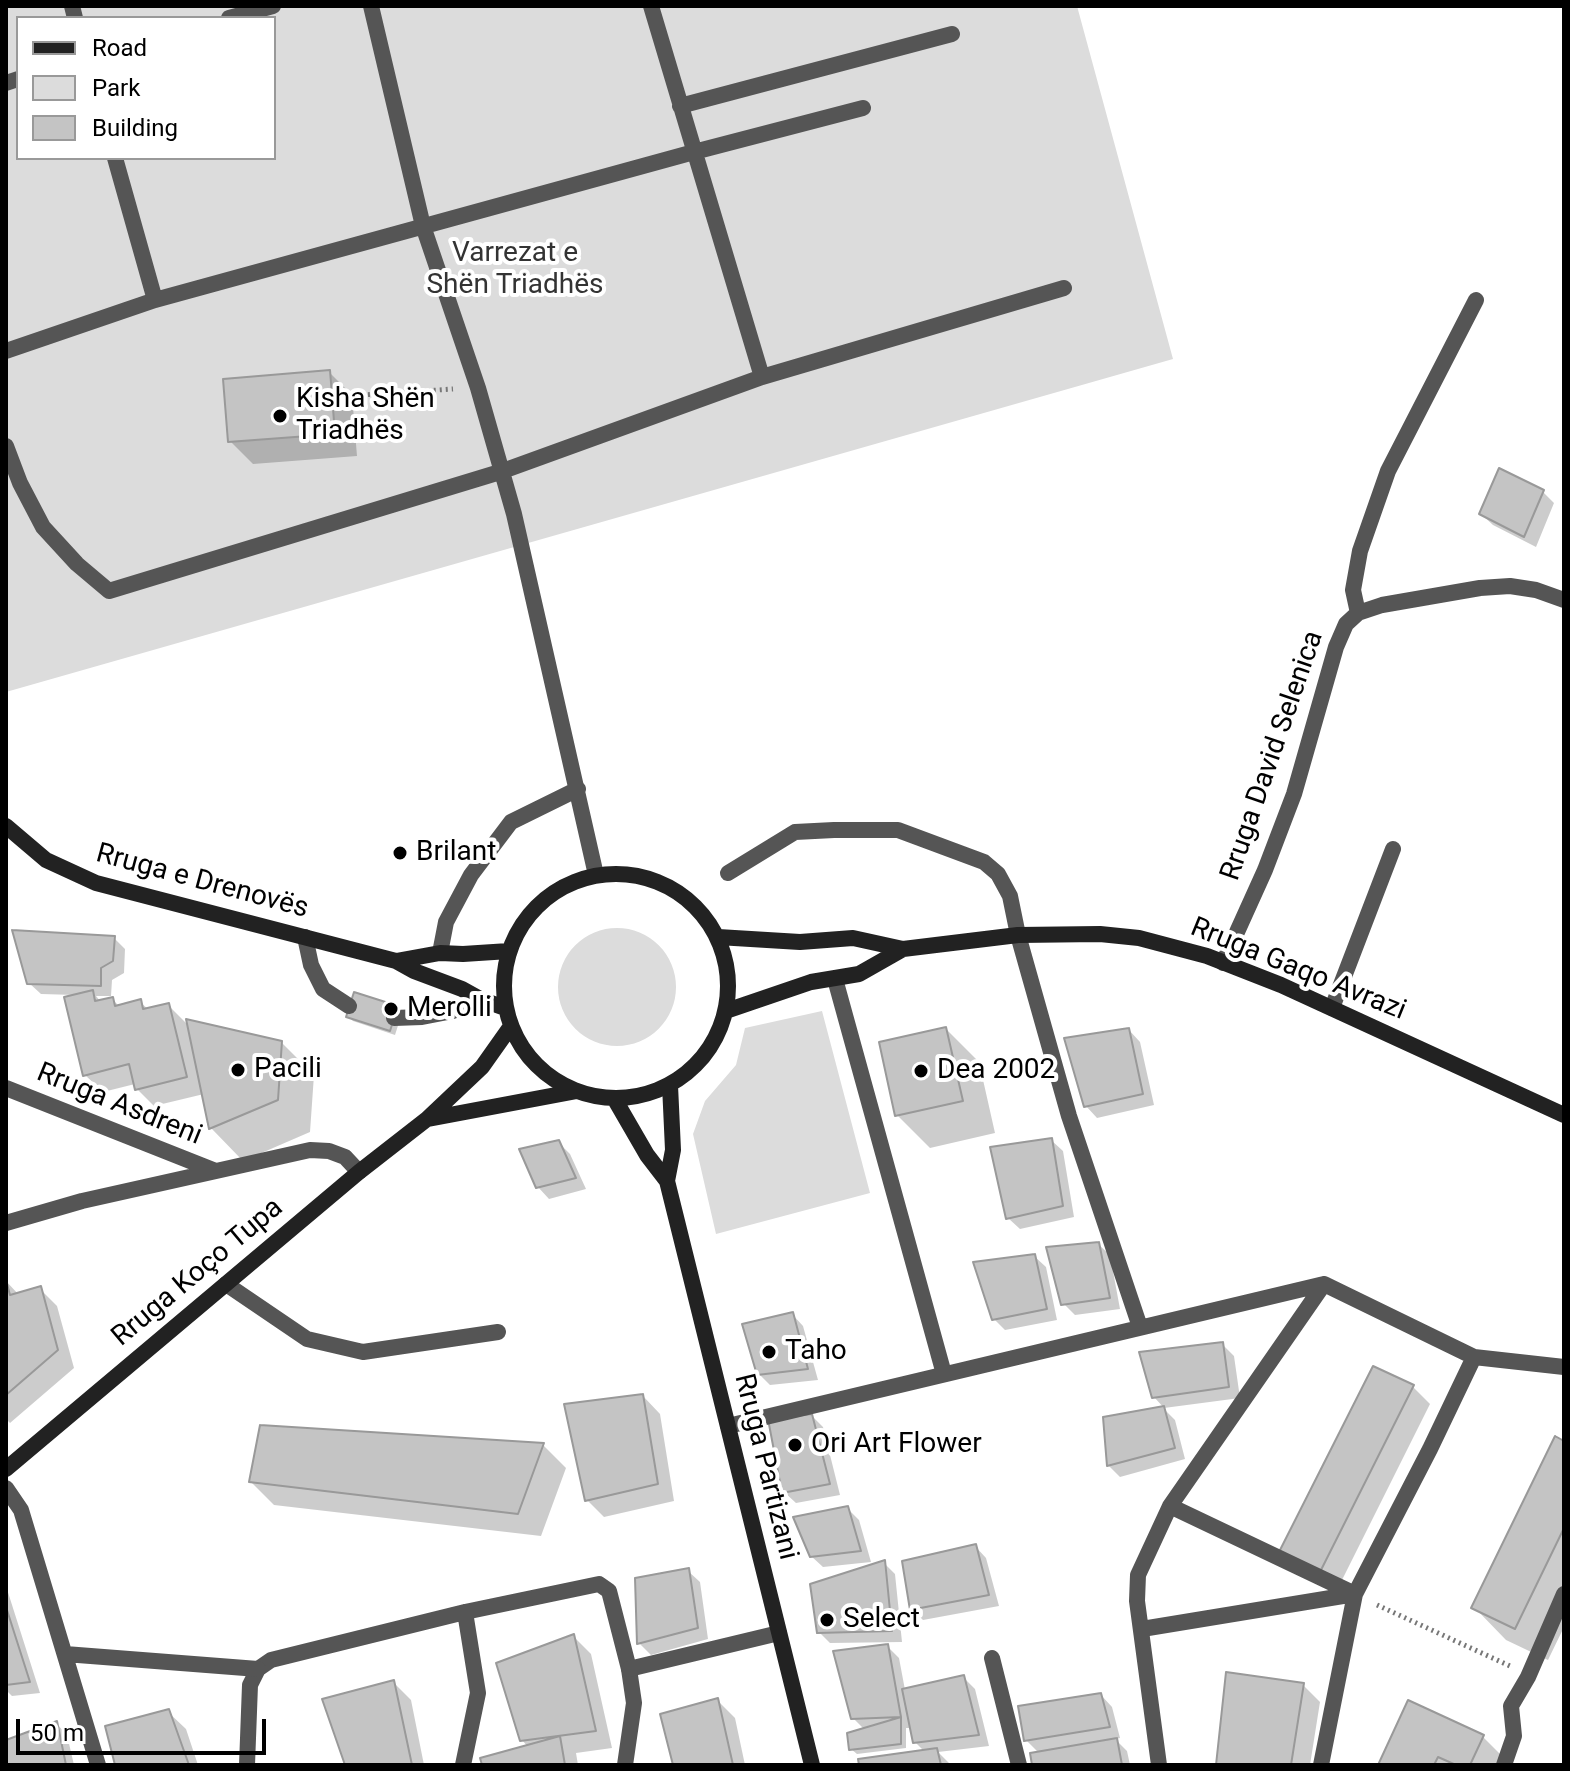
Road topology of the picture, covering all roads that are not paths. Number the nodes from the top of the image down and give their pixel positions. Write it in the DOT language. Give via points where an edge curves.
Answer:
graph roads {
  1 [pos="273,6"];
  2 [pos="371,6"];
  3 [pos="651,6"];
  4 [pos="236,16"];
  5 [pos="952,34"];
  6 [pos="680,106"];
  7 [pos="863,108"];
  8 [pos="694,152"];
  9 [pos="116,160"];
  10 [pos="423,226"];
  11 [pos="1064,288"];
  12 [pos="155,300"];
  13 [pos="1476,300"];
  14 [pos="6,351"];
  15 [pos="762,377"];
  16 [pos="6,446"];
  17 [pos="500,472"];
  18 [pos="1564,600"];
  19 [pos="1358,613"];
  20 [pos="578,789"];
  21 [pos="6,826"];
  22 [pos="1393,849"];
  23 [pos="728,873"];
  24 [pos="596,875"];
  25 [pos="1018,935"];
  26 [pos="305,937"];
  27 [pos="718,937"];
  28 [pos="903,949"];
  29 [pos="509,951"];
  30 [pos="440,953"];
  31 [pos="396,961"];
  32 [pos="1223,963"];
  33 [pos="835,979"];
  34 [pos="480,999"];
  35 [pos="349,1006"];
  36 [pos="505,1008"];
  37 [pos="1332,1008"];
  38 [pos="726,1011"];
  39 [pos="394,1018"];
  40 [pos="511,1026"];
  41 [pos="670,1085"];
  42 [pos="6,1088"];
  43 [pos="577,1091"];
  44 [pos="614,1098"];
  45 [pos="1564,1115"];
  46 [pos="427,1119"];
  47 [pos="213,1170"];
  48 [pos="359,1172"];
  49 [pos="667,1181"];
  50 [pos="6,1223"];
  51 [pos="226,1284"];
  52 [pos="1324,1284"];
  53 [pos="1140,1327"];
  54 [pos="498,1332"];
  55 [pos="1474,1357"];
  56 [pos="1564,1367"];
  57 [pos="944,1374"];
  58 [pos="728,1426"];
  59 [pos="6,1469"];
  60 [pos="6,1488"];
  61 [pos="1170,1506"];
  62 [pos="1355,1594"];
  63 [pos="1564,1594"];
  64 [pos="465,1612"];
  65 [pos="1142,1629"];
  66 [pos="779,1633"];
  67 [pos="65,1654"];
  68 [pos="992,1658"];
  69 [pos="258,1669"];
  70 [pos="629,1669"];
  71 [pos="98,1765"];
  72 [pos="247,1765"];
  73 [pos="463,1765"];
  74 [pos="625,1765"];
  75 [pos="812,1765"];
  76 [pos="1019,1765"];
  77 [pos="1159,1765"];
  78 [pos="1321,1765"];
  79 [pos="1504,1765"];
  1 -- 4 [label="street"];
  2 -- 10 [label="street"];
  3 -- 6 [label="street"];
  5 -- 6 [label="street"];
  6 -- 8 [label="street"];
  7 -- 8 [label="street"];
  8 -- 10 [label="street"];
  8 -- 15 [label="street"];
  9 -- 12 [label="street"];
  10 -- 12 [label="street"];
  10 -- 17 [label="street" via="478,388"];
  11 -- 15 [label="street"];
  12 -- 14 [label="street"];
  13 -- 19 [label="street, Rruga David Selenica" via="1388,471 1360,551 1353,590"];
  15 -- 17 [label="street"];
  16 -- 17 [label="street" via="43,527 109,591"];
  17 -- 20 [label="street"];
  18 -- 19 [label="street, Rruga David Selenica" via="1510,586"];
  19 -- 32 [label="street, Rruga David Selenica" via="1346,624 1336,647 1294,794"];
  20 -- 24 [label="street"];
  20 -- 30 [label="street" via="511,822 471,875 446,922"];
  21 -- 26 [label="main road, Rruga e Drenovës" via="46,860 96,883"];
  22 -- 37 [label="street"];
  23 -- 25 [label="street" via="795,832 898,830 984,862 998,874 1010,896"];
  24 -- 27 [label="main road" via="628,874 664,884 696,906"];
  24 -- 29 [label="main road" via="572,882 539,903"];
  25 -- 28 [label="main road, Rruga Gaqo Avrazi"];
  25 -- 32 [label="main road, Rruga Gaqo Avrazi" via="1139,938"];
  25 -- 53 [label="street" via="1069,1116"];
  26 -- 31 [label="main road, Rruga e Drenovës"];
  26 -- 35 [label="street" via="323,989"];
  27 -- 28 [label="main road, Rruga Gaqo Avrazi" via="800,942 853,938"];
  27 -- 38 [label="main road" via="728,973"];
  28 -- 33 [label="main road, Rruga Gaqo Avrazi" via="859,974"];
  29 -- 30 [label="main road, Rruga e Drenovës"];
  29 -- 36 [label="main road"];
  30 -- 31 [label="main road, Rruga e Drenovës"];
  31 -- 34 [label="main road, Rruga e Drenovës"];
  32 -- 37 [label="main road, Rruga Gaqo Avrazi"];
  33 -- 38 [label="main road, Rruga Gaqo Avrazi"];
  33 -- 57 [label="street"];
  34 -- 36 [label="main road, Rruga e Drenovës"];
  34 -- 39 [label="street" via="453,1011"];
  36 -- 40 [label="main road"];
  37 -- 45 [label="main road, Rruga Gaqo Avrazi"];
  38 -- 41 [label="main road" via="700,1061"];
  40 -- 43 [label="main road" via="537,1066"];
  40 -- 46 [label="main road, Rruga Koço Tupa" via="482,1067"];
  41 -- 44 [label="main road"];
  41 -- 49 [label="main road, Rruga Partizani" via="673,1150"];
  42 -- 47 [label="street, Rruga Asdreni"];
  43 -- 44 [label="main road"];
  43 -- 46 [label="main road, Rruga Koço Tupa"];
  44 -- 49 [label="main road, Rruga Partizani"];
  46 -- 48 [label="main road, Rruga Koço Tupa"];
  47 -- 48 [label="street" via="310,1150 345,1157"];
  47 -- 50 [label="street"];
  48 -- 51 [label="main road, Rruga Koço Tupa"];
  49 -- 58 [label="main road, Rruga Partizani"];
  51 -- 54 [label="street" via="307,1339 363,1352"];
  51 -- 59 [label="main road, Rruga Koço Tupa"];
  52 -- 53 [label="street"];
  52 -- 55 [label="street"];
  52 -- 61 [label="street"];
  53 -- 57 [label="street"];
  55 -- 56 [label="street"];
  55 -- 62 [label="street"];
  57 -- 58 [label="street"];
  58 -- 66 [label="main road, Rruga Partizani"];
  60 -- 67 [label="street" via="21,1510"];
  61 -- 62 [label="street"];
  61 -- 65 [label="street" via="1138,1575"];
  62 -- 65 [label="street"];
  62 -- 78 [label="street"];
  63 -- 79 [label="street" via="1511,1706 1514,1736"];
  64 -- 69 [label="street" via="293,1653"];
  64 -- 70 [label="street" via="599,1584 609,1591"];
  64 -- 73 [label="street" via="478,1693"];
  65 -- 77 [label="street"];
  66 -- 70 [label="street"];
  66 -- 75 [label="main road, Rruga Partizani"];
  67 -- 69 [label="street"];
  67 -- 71 [label="street"];
  68 -- 76 [label="street"];
  69 -- 72 [label="street" via="250,1685"];
  70 -- 74 [label="street" via="634,1703"];
}
